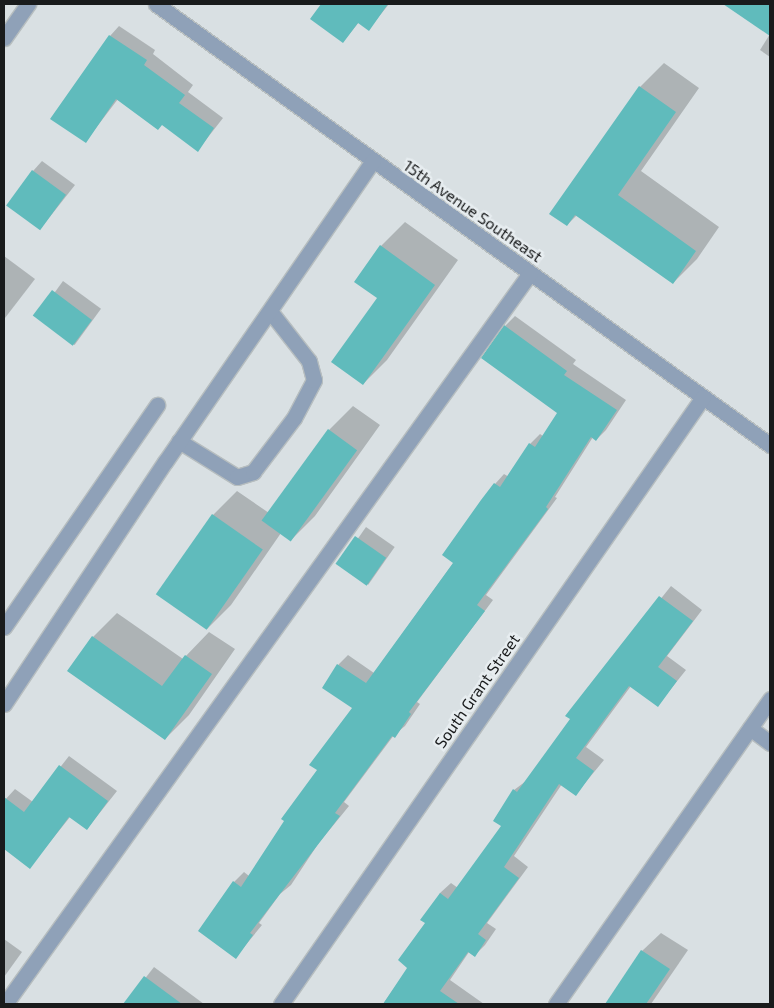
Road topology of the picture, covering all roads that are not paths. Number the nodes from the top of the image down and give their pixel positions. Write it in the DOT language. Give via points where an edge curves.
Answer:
graph roads {
  1 [pos="28,4"];
  2 [pos="156,4"];
  3 [pos="4,38"];
  4 [pos="373,162"];
  5 [pos="530,273"];
  6 [pos="270,311"];
  7 [pos="703,397"];
  8 [pos="157,405"];
  9 [pos="179,441"];
  10 [pos="770,445"];
  11 [pos="4,627"];
  12 [pos="770,699"];
  13 [pos="4,704"];
  14 [pos="750,728"];
  15 [pos="770,742"];
  16 [pos="6,1004"];
  17 [pos="281,1004"];
  18 [pos="556,1004"];
  1 -- 3 [label="street"];
  2 -- 4 [label="street, 15th Avenue Southeast"];
  4 -- 5 [label="street, 15th Avenue Southeast"];
  4 -- 6 [label="street"];
  5 -- 7 [label="street, 15th Avenue Southeast"];
  5 -- 16 [label="street"];
  6 -- 9 [label="street"];
  6 -- 9 [label="street" via="309,361 314,380 294,418 253,472 237,477"];
  7 -- 10 [label="street, 15th Avenue Southeast"];
  7 -- 17 [label="street, South Grant Street"];
  8 -- 11 [label="street"];
  9 -- 13 [label="street"];
  12 -- 14 [label="street"];
  14 -- 15 [label="street"];
  14 -- 18 [label="street"];
}
